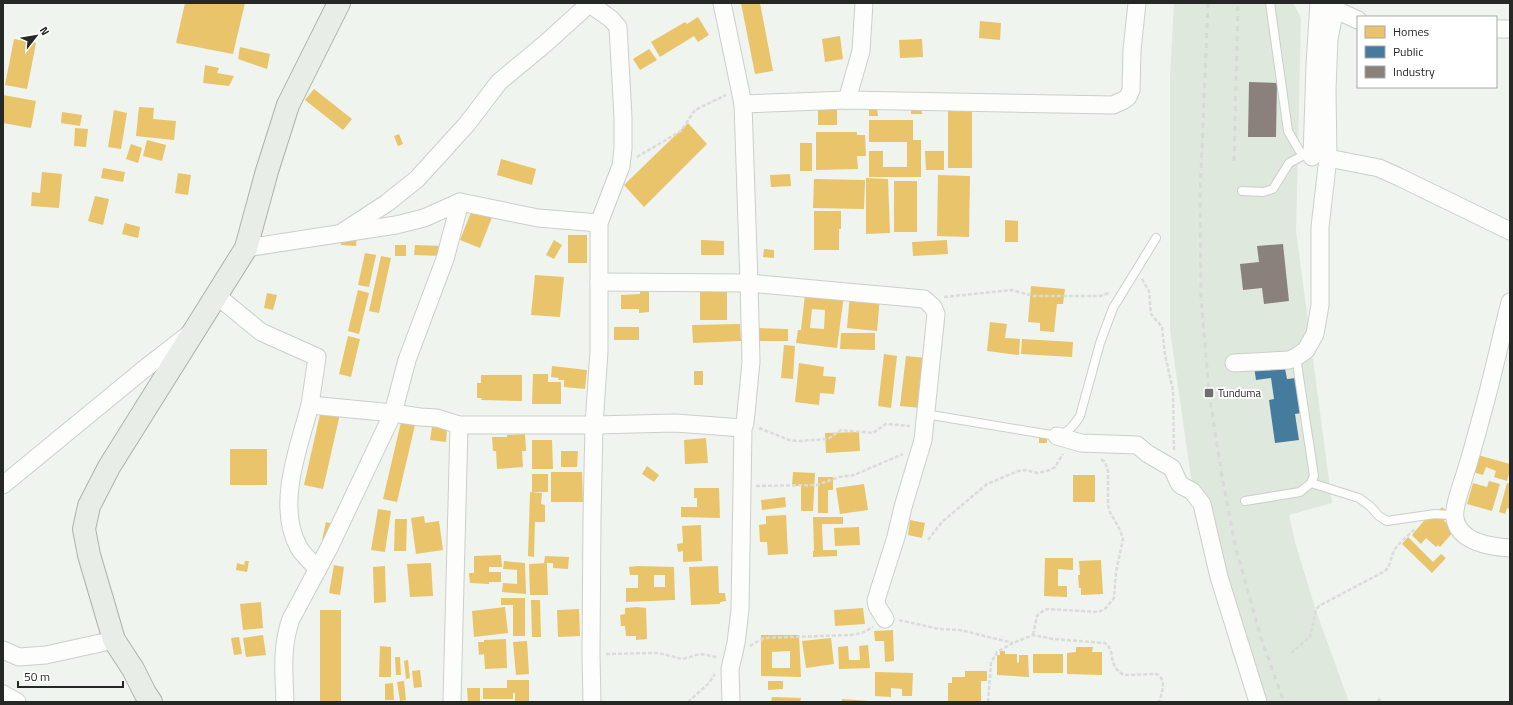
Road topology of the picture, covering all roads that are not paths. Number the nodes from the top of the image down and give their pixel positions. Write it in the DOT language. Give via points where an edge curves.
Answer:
graph roads {
  1 [pos="340,3"];
  2 [pos="590,3"];
  3 [pos="722,3"];
  4 [pos="864,3"];
  5 [pos="1137,3"];
  6 [pos="1270,3"];
  7 [pos="1319,3"];
  8 [pos="1336,6"];
  9 [pos="1357,19"];
  10 [pos="1497,29"];
  11 [pos="1510,29"];
  12 [pos="742,96"];
  13 [pos="847,100"];
  14 [pos="1314,157"];
  15 [pos="1242,192"];
  16 [pos="460,202"];
  17 [pos="599,223"];
  18 [pos="1510,230"];
  19 [pos="338,234"];
  20 [pos="1156,238"];
  21 [pos="246,248"];
  22 [pos="599,282"];
  23 [pos="750,283"];
  24 [pos="216,295"];
  25 [pos="1510,302"];
  26 [pos="194,331"];
  27 [pos="1296,358"];
  28 [pos="1234,363"];
  29 [pos="310,405"];
  30 [pos="393,413"];
  31 [pos="459,425"];
  32 [pos="594,425"];
  33 [pos="744,425"];
  34 [pos="924,428"];
  35 [pos="1064,439"];
  36 [pos="1311,483"];
  37 [pos="3,485"];
  38 [pos="1245,501"];
  39 [pos="1455,518"];
  40 [pos="1510,548"];
  41 [pos="318,569"];
  42 [pos="885,619"];
  43 [pos="114,640"];
  44 [pos="3,650"];
  45 [pos="3,694"];
  46 [pos="17,702"];
  47 [pos="151,702"];
  48 [pos="285,702"];
  49 [pos="452,702"];
  50 [pos="592,702"];
  51 [pos="731,702"];
  52 [pos="1258,702"];
  1 -- 21 [label="main road" via="288,106"];
  2 -- 17 [label="street" via="617,24 619,29 623,117 621,166"];
  2 -- 19 [label="street" via="500,82 467,124 417,179 387,203"];
  3 -- 12 [label="street"];
  4 -- 13 [label="street" via="861,51"];
  5 -- 13 [label="street" via="1131,90 1128,97 1113,105"];
  6 -- 14 [label="lane" via="1288,131 1293,142"];
  7 -- 14 [label="street"];
  8 -- 9 [label="street"];
  8 -- 14 [label="street" via="1329,39 1327,89"];
  10 -- 11 [label="street"];
  12 -- 13 [label="street"];
  12 -- 23 [label="street"];
  14 -- 15 [label="lane" via="1289,163 1273,189 1263,192"];
  14 -- 18 [label="street" via="1379,168"];
  14 -- 27 [label="street" via="1320,227 1320,305 1314,334 1306,350"];
  16 -- 17 [label="street" via="538,218"];
  16 -- 19 [label="street" via="424,218"];
  16 -- 30 [label="street" via="445,259 407,360"];
  17 -- 22 [label="street"];
  19 -- 21 [label="street"];
  20 -- 35 [label="lane" via="1113,308 1100,343 1080,416"];
  21 -- 24 [label="main road"];
  22 -- 23 [label="street"];
  22 -- 32 [label="street" via="599,351"];
  23 -- 33 [label="street" via="751,362"];
  23 -- 34 [label="street" via="924,299 933,307 936,314"];
  24 -- 26 [label="main road"];
  24 -- 29 [label="street" via="261,332 317,357"];
  25 -- 39 [label="street" via="1482,418 1458,497"];
  26 -- 37 [label="street"];
  26 -- 43 [label="main road" via="109,467 89,506 84,529"];
  27 -- 28 [label="street"];
  27 -- 36 [label="lane" via="1314,476"];
  29 -- 30 [label="street"];
  29 -- 41 [label="street" via="294,466 288,504 289,522 298,546"];
  30 -- 31 [label="street" via="437,418"];
  30 -- 41 [label="street"];
  31 -- 32 [label="street"];
  31 -- 49 [label="street"];
  32 -- 33 [label="street"];
  32 -- 50 [label="street"];
  33 -- 51 [label="street" via="740,610 730,669"];
  34 -- 35 [label="lane"];
  34 -- 42 [label="street" via="896,537 876,600"];
  35 -- 52 [label="street" via="1090,444 1137,445 1169,466 1181,485 1198,497 1202,504 1219,577"];
  36 -- 38 [label="lane" via="1300,492"];
  36 -- 39 [label="lane" via="1359,498 1387,521 1442,514"];
  39 -- 40 [label="street" via="1466,536 1497,547"];
  41 -- 48 [label="street" via="291,619 284,643"];
  43 -- 44 [label="street" via="46,655 19,657"];
  43 -- 47 [label="main road"];
  45 -- 46 [label="street"];
}
